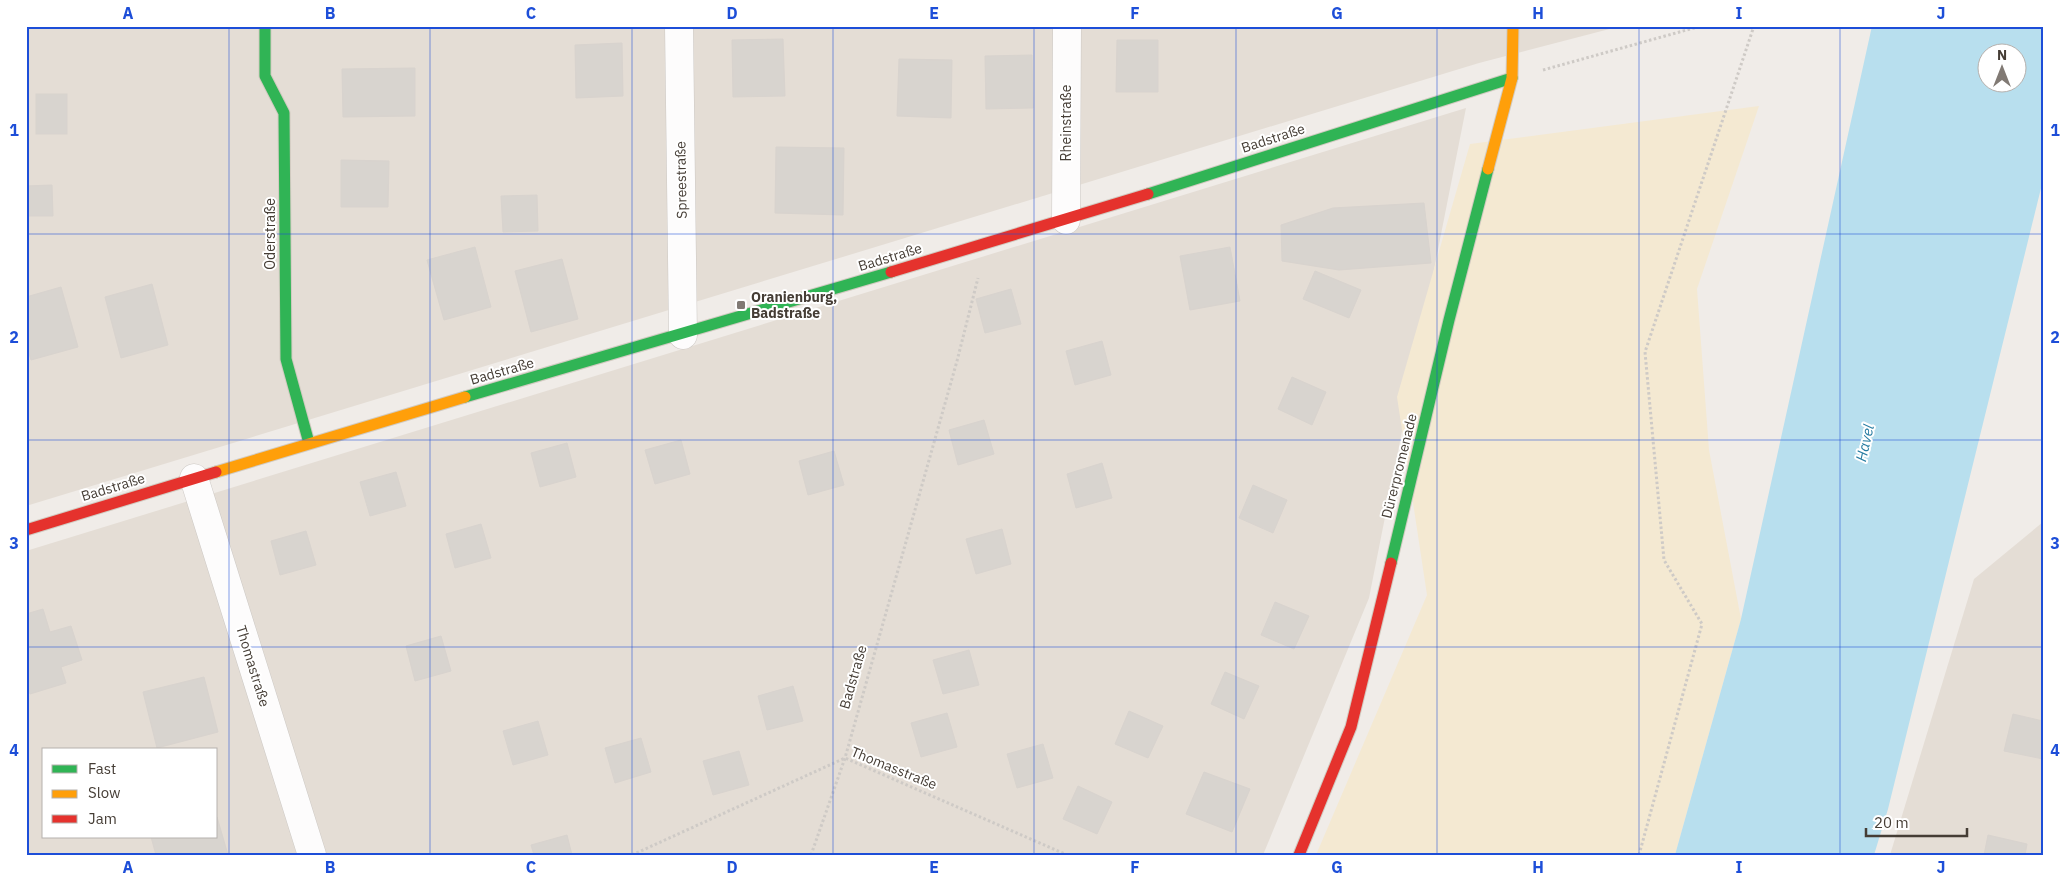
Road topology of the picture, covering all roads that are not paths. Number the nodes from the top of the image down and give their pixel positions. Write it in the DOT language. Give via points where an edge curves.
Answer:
graph roads {
  1 [pos="265,26"];
  2 [pos="679,26"];
  3 [pos="1067,26"];
  4 [pos="1513,26"];
  5 [pos="1512,78"];
  6 [pos="1066,220"];
  7 [pos="683,334"];
  8 [pos="308,443"];
  9 [pos="194,478"];
  10 [pos="26,530"];
  11 [pos="312,855"];
  12 [pos="1299,855"];
  1 -- 8 [label="street, Oderstraße" via="265,76 284,113 286,359"];
  2 -- 7 [label="street, Spreestraße"];
  3 -- 6 [label="street, Rheinstraße"];
  4 -- 5 [label="street, Dürerpromenade"];
  5 -- 6 [label="street, Badstraße"];
  5 -- 12 [label="street, Dürerpromenade" via="1351,727"];
  6 -- 7 [label="street, Badstraße"];
  7 -- 8 [label="street, Badstraße"];
  8 -- 9 [label="street, Badstraße"];
  9 -- 10 [label="street, Badstraße"];
  9 -- 11 [label="street, Thomastraße"];
}
